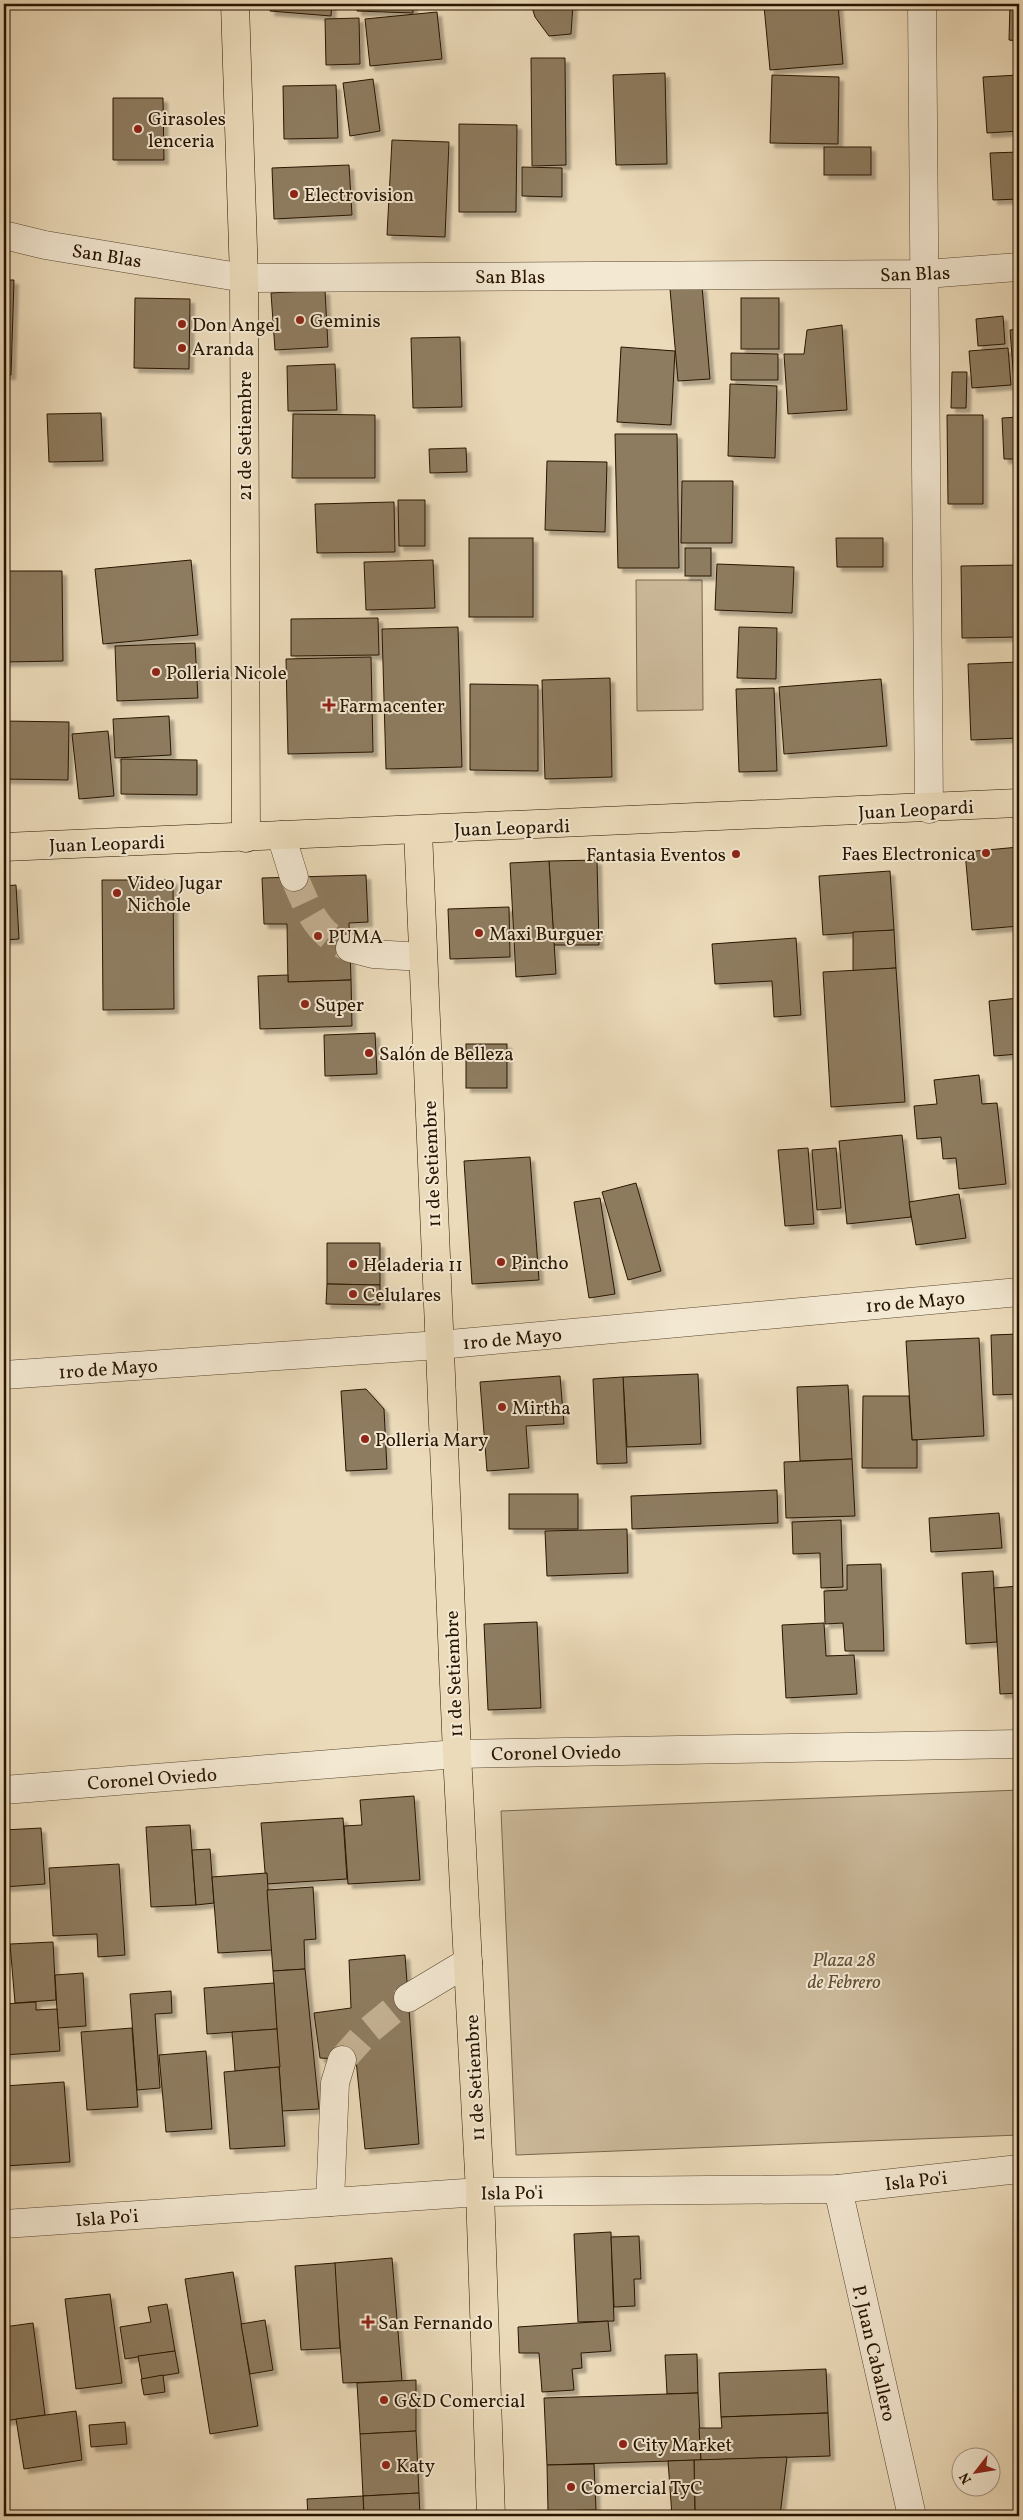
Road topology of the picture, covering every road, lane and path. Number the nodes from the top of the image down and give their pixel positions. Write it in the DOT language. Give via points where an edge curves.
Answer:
graph roads {
  1 [pos="235,4"];
  2 [pos="922,4"];
  3 [pos="4,235"];
  4 [pos="1019,267"];
  5 [pos="926,274"];
  6 [pos="244,278"];
  7 [pos="1019,803"];
  8 [pos="929,809"];
  9 [pos="418,831"];
  10 [pos="282,835"];
  11 [pos="246,838"];
  12 [pos="4,847"];
  13 [pos="294,877"];
  14 [pos="350,948"];
  15 [pos="422,957"];
  16 [pos="1019,1292"];
  17 [pos="439,1345"];
  18 [pos="4,1375"];
  19 [pos="1019,1744"];
  20 [pos="457,1754"];
  21 [pos="4,1790"];
  22 [pos="468,1962"];
  23 [pos="408,1998"];
  24 [pos="342,2060"];
  25 [pos="1019,2169"];
  26 [pos="838,2189"];
  27 [pos="480,2192"];
  28 [pos="330,2202"];
  29 [pos="4,2224"];
  30 [pos="491,2516"];
  31 [pos="912,2516"];
  1 -- 6 [label="main road, 21 de Setiembre"];
  2 -- 5 [label="street"];
  3 -- 6 [label="street, San Blas" via="45,246"];
  4 -- 5 [label="street, San Blas"];
  5 -- 6 [label="street, San Blas"];
  5 -- 8 [label="street"];
  6 -- 11 [label="main road, 21 de Setiembre"];
  7 -- 8 [label="main road, Juan Leopardi"];
  8 -- 9 [label="main road, Juan Leopardi"];
  9 -- 10 [label="main road, Juan Leopardi"];
  9 -- 15 [label="main road, 11 de Setiembre"];
  10 -- 11 [label="main road, Juan Leopardi"];
  10 -- 13 [label="street"];
  11 -- 12 [label="main road, Juan Leopardi"];
  14 -- 15 [label="street" via="373,954"];
  15 -- 17 [label="main road, 11 de Setiembre"];
  16 -- 17 [label="street, 1ro de Mayo"];
  17 -- 18 [label="street, 1ro de Mayo"];
  17 -- 20 [label="main road, 11 de Setiembre"];
  19 -- 20 [label="street, Coronel Oviedo"];
  20 -- 21 [label="street, Coronel Oviedo"];
  20 -- 22 [label="main road, 11 de Setiembre"];
  22 -- 23 [label="street"];
  22 -- 27 [label="main road, 11 de Setiembre"];
  24 -- 28 [label="street" via="335,2084"];
  25 -- 26 [label="street, Isla Po'i"];
  26 -- 27 [label="street, Isla Po'i"];
  26 -- 31 [label="street, P. Juan Caballero"];
  27 -- 28 [label="street, Isla Po'i"];
  27 -- 30 [label="main road, 11 de Setiembre"];
  28 -- 29 [label="street, Isla Po'i"];
}
